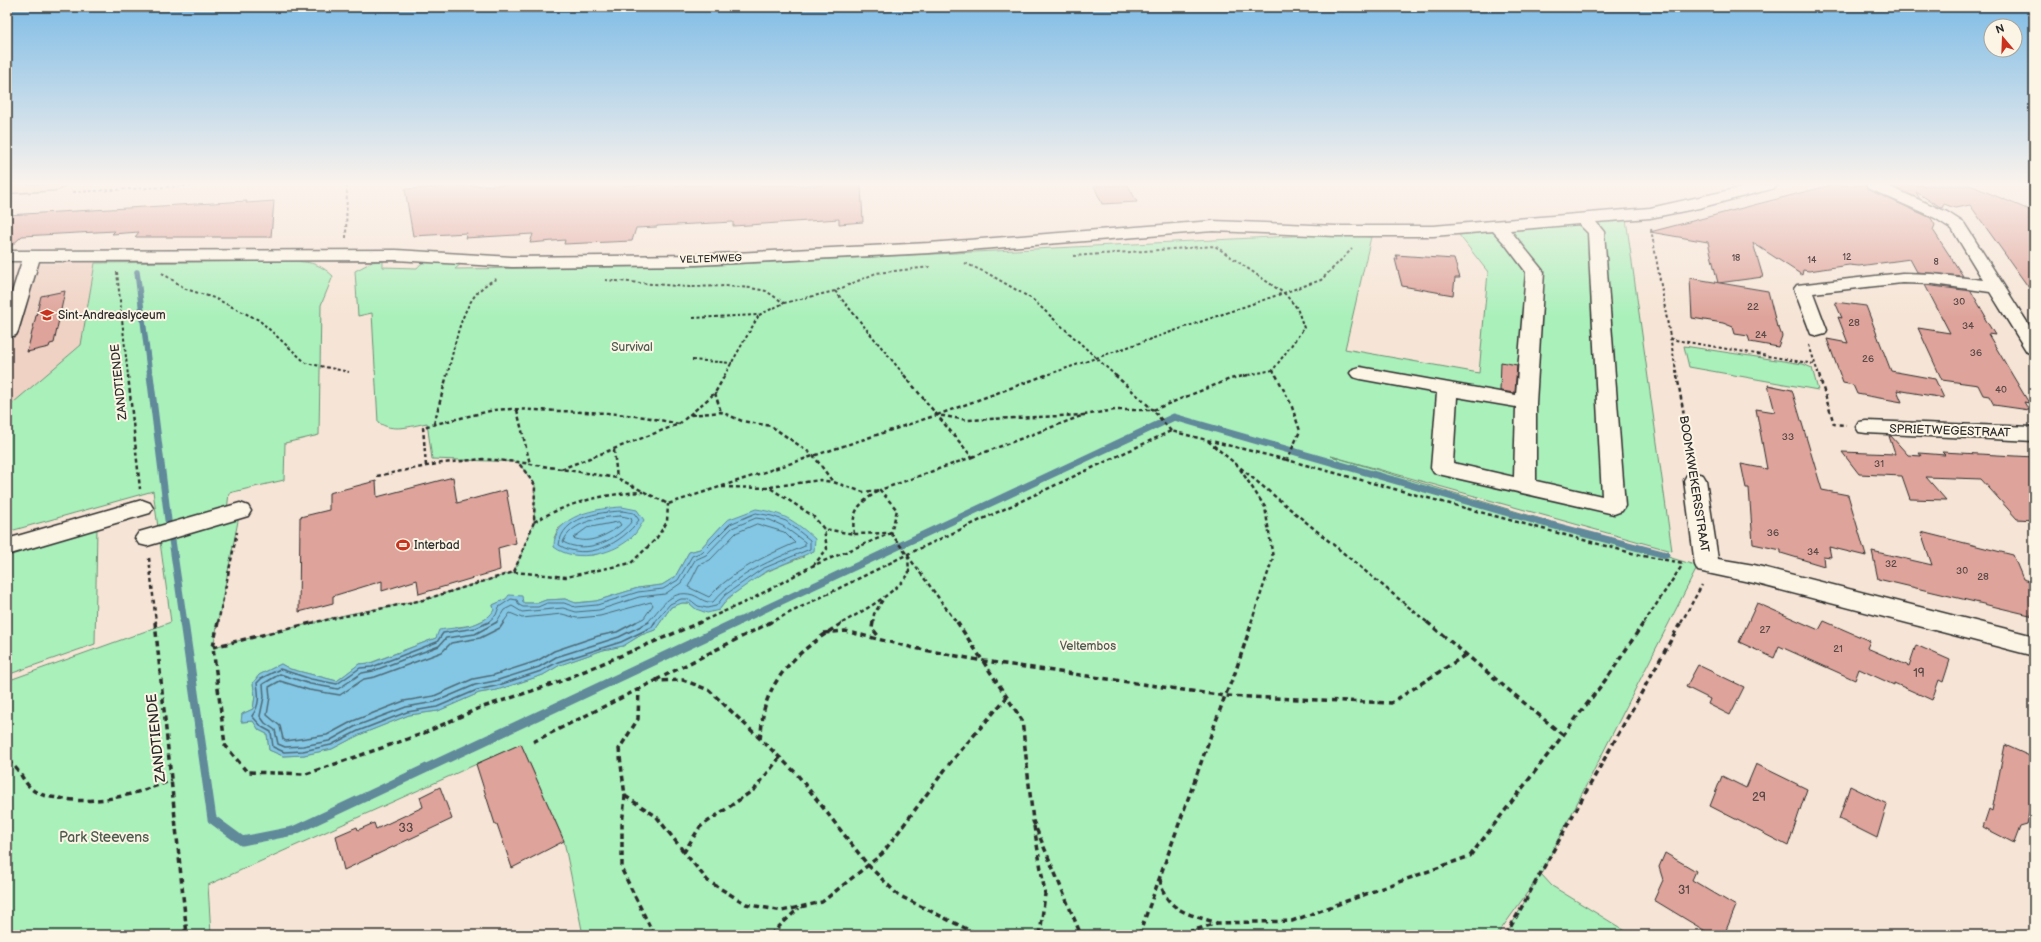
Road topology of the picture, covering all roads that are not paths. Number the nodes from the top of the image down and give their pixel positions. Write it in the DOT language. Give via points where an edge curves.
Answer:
graph roads {
  1 [pos="1175,229"];
  2 [pos="1286,229"];
  3 [pos="1459,229"];
  4 [pos="1499,229"];
  5 [pos="1593,229"];
  6 [pos="1960,229"];
  7 [pos="7,256"];
  8 [pos="32,256"];
  9 [pos="1996,287"];
  10 [pos="1818,330"];
  11 [pos="7,332"];
  12 [pos="2034,348"];
  13 [pos="1360,373"];
  14 [pos="1447,389"];
  15 [pos="1526,403"];
  16 [pos="1866,427"];
  17 [pos="2034,434"];
  18 [pos="1695,480"];
  19 [pos="1525,486"];
  20 [pos="142,508"];
  21 [pos="240,511"];
  22 [pos="147,538"];
  23 [pos="7,547"];
  24 [pos="2034,646"];
  1 -- 8 [label="street, VELTEMWEG" via="929,248 696,260 512,262 396,255"];
  2 -- 3 [label="street, VELTEMWEG" via="1434,231"];
  4 -- 15 [label="street" via="1511,240 1535,272"];
  5 -- 19 [label="street" via="1596,232 1614,506"];
  6 -- 9 [label="street"];
  7 -- 8 [label="street, VELTEMWEG"];
  8 -- 11 [label="street"];
  9 -- 10 [label="street" via="1902,278 1803,289"];
  9 -- 12 [label="street"];
  13 -- 14 [label="street"];
  14 -- 15 [label="street"];
  14 -- 19 [label="street" via="1442,468"];
  15 -- 19 [label="street"];
  16 -- 17 [label="street, SPRIETWEGESTRAAT"];
  18 -- 24 [label="street, BOOMKWEKERSSTRAAT" via="1707,565 1754,574"];
  20 -- 23 [label="street"];
  21 -- 22 [label="street"];
}
